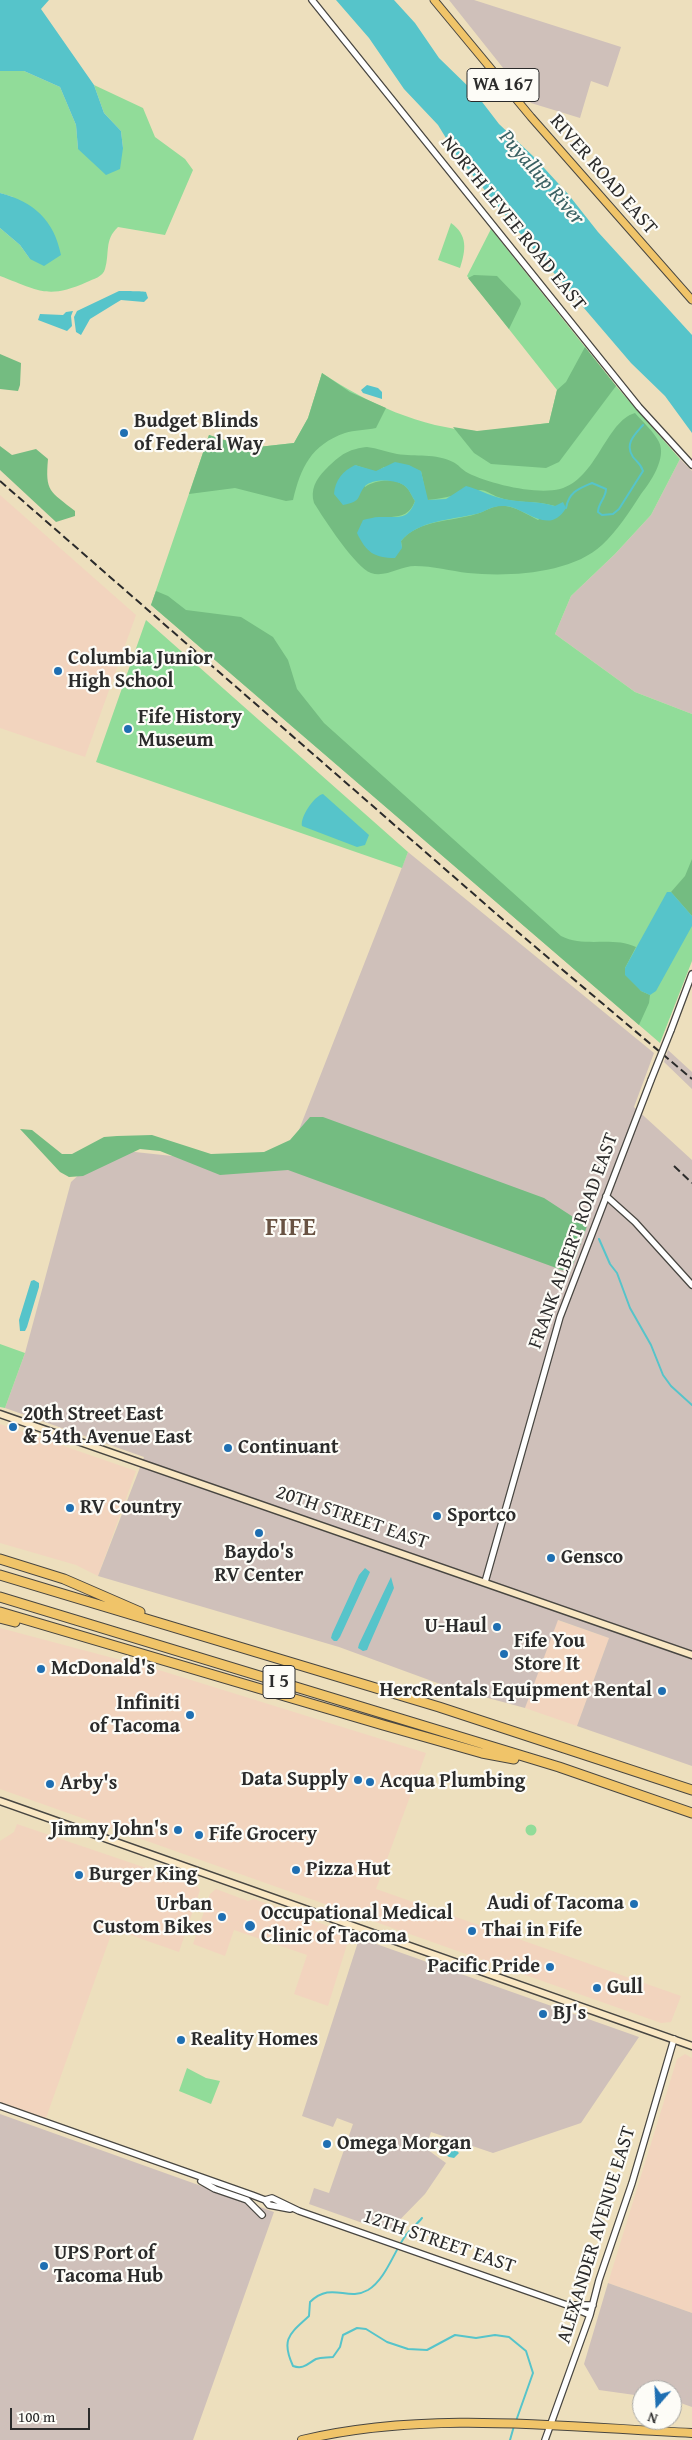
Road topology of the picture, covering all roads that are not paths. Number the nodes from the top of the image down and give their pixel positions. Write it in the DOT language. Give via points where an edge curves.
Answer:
graph roads {
  1 [pos="312,0"];
  2 [pos="434,0"];
  3 [pos="692,300"];
  4 [pos="692,465"];
  5 [pos="692,974"];
  6 [pos="606,1196"];
  7 [pos="692,1285"];
  8 [pos="0,1414"];
  9 [pos="0,1559"];
  10 [pos="0,1575"];
  11 [pos="485,1582"];
  12 [pos="0,1597"];
  13 [pos="0,1612"];
  14 [pos="0,1618"];
  15 [pos="177,1628"];
  16 [pos="692,1655"];
  17 [pos="218,1677"];
  18 [pos="559,1767"];
  19 [pos="692,1790"];
  20 [pos="0,1802"];
  21 [pos="692,1813"];
  22 [pos="674,2039"];
  23 [pos="692,2046"];
  24 [pos="0,2106"];
  25 [pos="190,2174"];
  26 [pos="262,2215"];
  27 [pos="567,2305"];
  28 [pos="593,2305"];
  29 [pos="590,2316"];
  30 [pos="551,2426"];
  31 [pos="692,2433"];
  32 [pos="302,2440"];
  33 [pos="546,2440"];
  1 -- 4 [label="street, NORTH LEVEE ROAD EAST" via="639,407"];
  2 -- 3 [label="main road, RIVER ROAD EAST / WA 167" via="531,117"];
  5 -- 6 [label="street, FRANK ALBERT ROAD EAST, bridge"];
  6 -- 7 [label="street" via="635,1222"];
  6 -- 11 [label="street, FRANK ALBERT ROAD EAST" via="560,1317"];
  8 -- 11 [label="main road, 20TH STREET EAST"];
  9 -- 15 [label="highway" via="64,1579"];
  10 -- 15 [label="highway, I 5"];
  11 -- 16 [label="main road, 20TH STREET EAST"];
  12 -- 18 [label="highway, I 5"];
  13 -- 17 [label="highway"];
  14 -- 17 [label="highway" via="112,1651"];
  15 -- 19 [label="highway, I 5" via="439,1707"];
  17 -- 18 [label="highway" via="482,1752"];
  18 -- 21 [label="highway, I 5"];
  20 -- 22 [label="main road"];
  22 -- 23 [label="main road"];
  22 -- 28 [label="street, ALEXANDER AVENUE EAST"];
  24 -- 25 [label="street, 12TH STREET EAST"];
  25 -- 26 [label="street" via="215,2189 247,2200"];
  25 -- 27 [label="street, 12TH STREET EAST" via="265,2200 272,2198 299,2211"];
  27 -- 28 [label="street, 12TH STREET EAST"];
  27 -- 29 [label="street, 12TH STREET EAST"];
  28 -- 29 [label="street, ALEXANDER AVENUE EAST"];
  29 -- 30 [label="street, ALEXANDER AVENUE EAST"];
  30 -- 31 [label="highway"];
  30 -- 32 [label="highway" via="393,2426"];
  30 -- 33 [label="street, ALEXANDER AVENUE EAST"];
}
